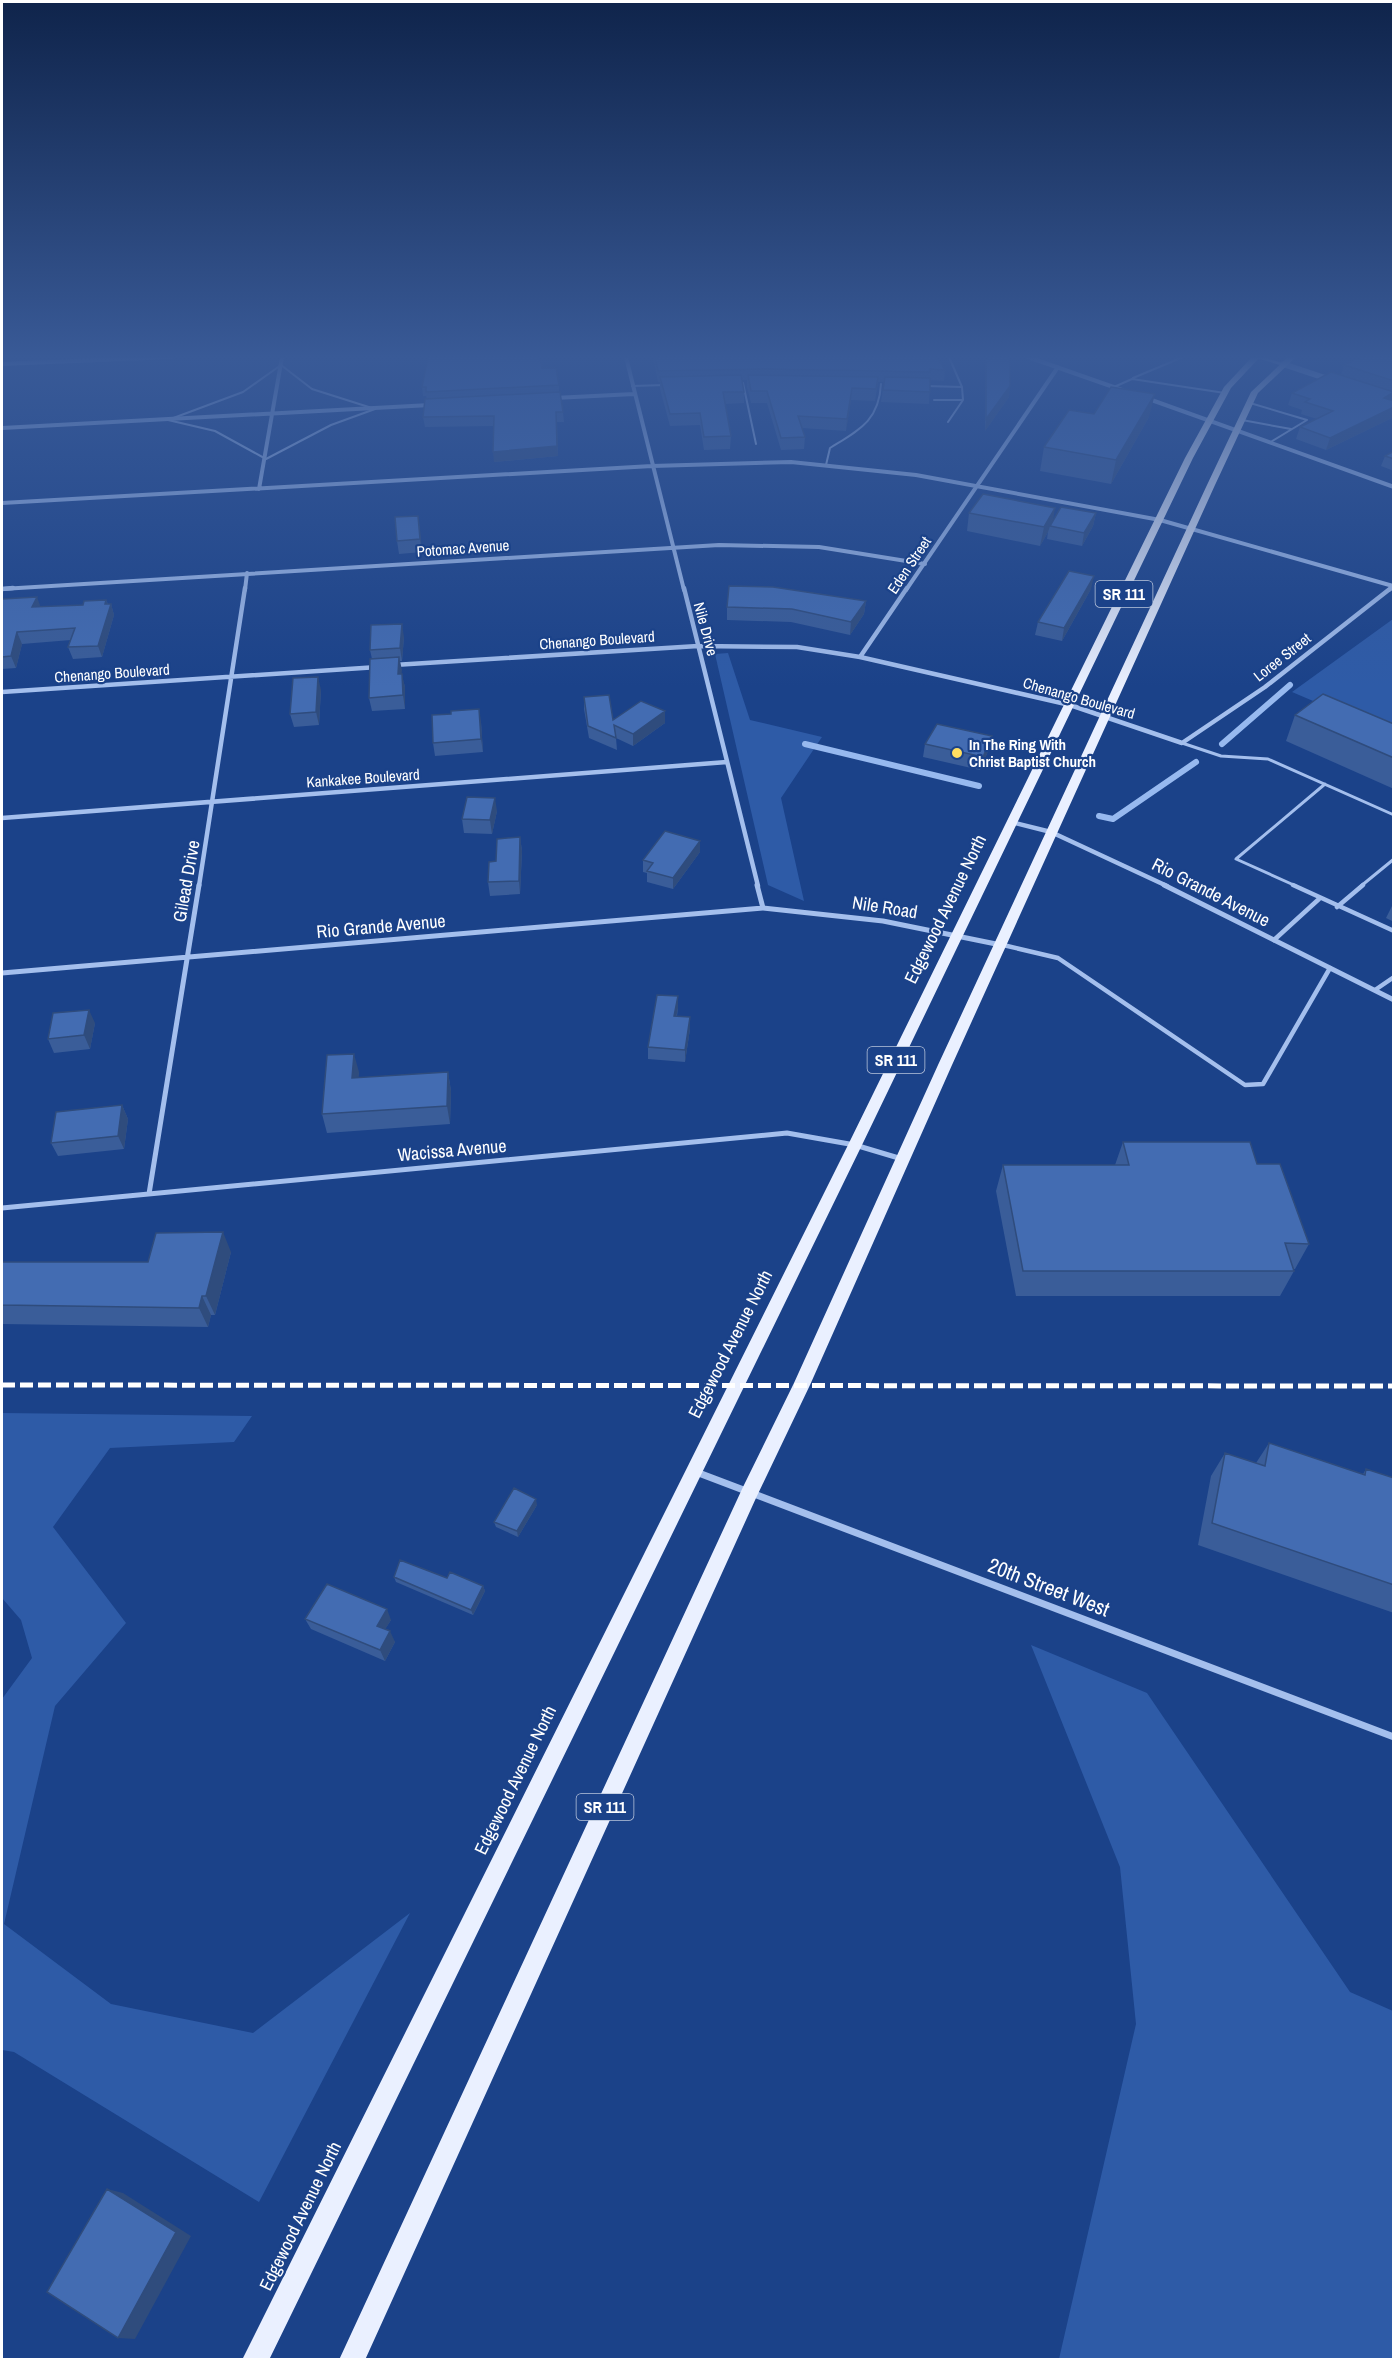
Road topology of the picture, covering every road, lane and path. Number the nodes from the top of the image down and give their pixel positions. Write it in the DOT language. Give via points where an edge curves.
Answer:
graph roads {
  1 [pos="264,467"];
  2 [pos="632,467"];
  3 [pos="652,467"];
  4 [pos="843,467"];
  5 [pos="990,467"];
  6 [pos="1186,467"];
  7 [pos="1220,467"];
  8 [pos="1338,467"];
  9 [pos="978,485"];
  10 [pos="1394,487"];
  11 [pos="259,489"];
  12 [pos="2,503"];
  13 [pos="1160,520"];
  14 [pos="1191,528"];
  15 [pos="671,547"];
  16 [pos="926,564"];
  17 [pos="247,573"];
  18 [pos="1394,586"];
  19 [pos="2,589"];
  20 [pos="698,645"];
  21 [pos="860,657"];
  22 [pos="232,676"];
  23 [pos="2,692"];
  24 [pos="1070,705"];
  25 [pos="1106,715"];
  26 [pos="1182,743"];
  27 [pos="727,762"];
  28 [pos="1325,784"];
  29 [pos="214,801"];
  30 [pos="1394,815"];
  31 [pos="2,818"];
  32 [pos="1011,822"];
  33 [pos="1051,832"];
  34 [pos="1394,859"];
  35 [pos="1319,899"];
  36 [pos="1337,907"];
  37 [pos="763,908"];
  38 [pos="1394,931"];
  39 [pos="958,933"];
  40 [pos="1274,940"];
  41 [pos="1001,945"];
  42 [pos="186,957"];
  43 [pos="1330,968"];
  44 [pos="2,973"];
  45 [pos="1394,977"];
  46 [pos="1375,990"];
  47 [pos="1394,1000"];
  48 [pos="855,1145"];
  49 [pos="903,1159"];
  50 [pos="149,1194"];
  51 [pos="2,1208"];
  52 [pos="693,1470"];
  53 [pos="749,1493"];
  54 [pos="1394,1737"];
  55 [pos="255,2360"];
  56 [pos="352,2360"];
  1 -- 11 [label="street"];
  2 -- 11 [label="street"];
  3 -- 15 [label="street, Nile Drive"];
  4 -- 9 [label="street"];
  5 -- 9 [label="street, Eden Street"];
  6 -- 13 [label="main road, Edgewood Avenue North / SR 111"];
  7 -- 14 [label="main road, SR 111"];
  8 -- 10 [label="street"];
  9 -- 13 [label="street"];
  9 -- 16 [label="street, Eden Street"];
  11 -- 12 [label="street"];
  13 -- 14 [label="street"];
  13 -- 24 [label="main road, Edgewood Avenue North / SR 111"];
  14 -- 18 [label="street"];
  14 -- 25 [label="main road, SR 111"];
  15 -- 16 [label="street, Potomac Avenue" via="819,547"];
  15 -- 17 [label="street, Potomac Avenue"];
  15 -- 20 [label="street, Nile Drive"];
  16 -- 21 [label="street, Eden Street"];
  17 -- 19 [label="street, Potomac Avenue"];
  17 -- 22 [label="street, Gilead Drive"];
  18 -- 26 [label="street, Loree Street" via="1241,704"];
  20 -- 21 [label="street, Chenango Boulevard" via="770,644"];
  20 -- 22 [label="street, Chenango Boulevard"];
  20 -- 27 [label="street, Nile Drive"];
  21 -- 24 [label="street, Chenango Boulevard"];
  22 -- 23 [label="street, Chenango Boulevard"];
  22 -- 29 [label="street, Gilead Drive"];
  24 -- 25 [label="street, Chenango Boulevard"];
  24 -- 32 [label="main road, Edgewood Avenue North / SR 111"];
  25 -- 26 [label="street, Chenango Boulevard"];
  25 -- 33 [label="main road, SR 111"];
  26 -- 28 [label="lane" via="1221,756 1268,759"];
  27 -- 29 [label="street, Kankakee Boulevard"];
  27 -- 37 [label="street, Nile Drive"];
  28 -- 30 [label="lane"];
  28 -- 35 [label="lane" via="1236,859"];
  29 -- 31 [label="street, Kankakee Boulevard"];
  29 -- 42 [label="street, Gilead Drive"];
  32 -- 33 [label="street, Rio Grande Avenue"];
  32 -- 39 [label="main road, Edgewood Avenue North / SR 111"];
  33 -- 40 [label="street, Rio Grande Avenue"];
  33 -- 41 [label="main road, SR 111"];
  34 -- 36 [label="lane"];
  35 -- 36 [label="lane"];
  35 -- 40 [label="lane"];
  36 -- 38 [label="lane"];
  37 -- 39 [label="street, Nile Road" via="836,912"];
  37 -- 42 [label="street, Rio Grande Avenue"];
  39 -- 41 [label="street, Nile Road"];
  39 -- 48 [label="main road, Edgewood Avenue North / SR 111"];
  40 -- 43 [label="street, Rio Grande Avenue"];
  41 -- 43 [label="lane" via="1058,958 1245,1085 1256,1086 1263,1084"];
  41 -- 49 [label="main road, SR 111"];
  42 -- 44 [label="street, Rio Grande Avenue"];
  42 -- 50 [label="street, Gilead Drive"];
  43 -- 46 [label="street, Rio Grande Avenue"];
  45 -- 46 [label="lane"];
  46 -- 47 [label="street, Rio Grande Avenue"];
  48 -- 49 [label="street, Wacissa Avenue"];
  48 -- 50 [label="street, Wacissa Avenue" via="787,1133"];
  48 -- 52 [label="main road, Edgewood Avenue North / SR 111"];
  49 -- 53 [label="main road, SR 111"];
  50 -- 51 [label="street, Wacissa Avenue"];
  52 -- 53 [label="street, 20th Street West"];
  52 -- 55 [label="main road, Edgewood Avenue North / SR 111"];
  53 -- 54 [label="street, 20th Street West"];
  53 -- 56 [label="main road, SR 111"];
}
